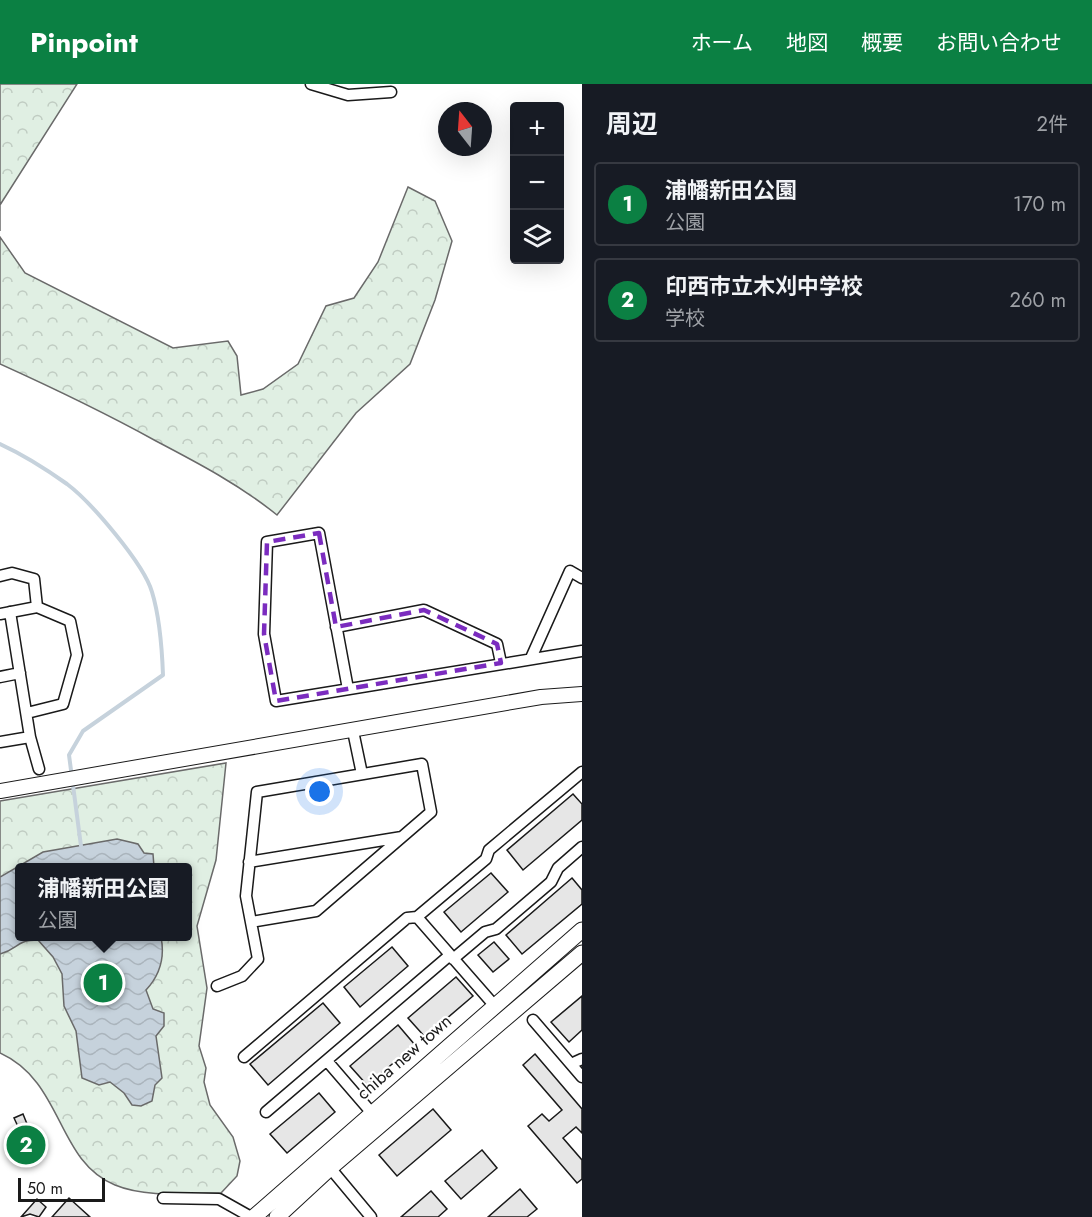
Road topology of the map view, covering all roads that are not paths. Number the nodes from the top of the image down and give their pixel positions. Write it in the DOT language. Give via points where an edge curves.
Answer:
graph roads {
  1 [pos="311,84"];
  2 [pos="391,92"];
  3 [pos="0,576"];
  4 [pos="582,578"];
  5 [pos="37,607"];
  6 [pos="5,613"];
  7 [pos="336,627"];
  8 [pos="582,651"];
  9 [pos="531,658"];
  10 [pos="501,663"];
  11 [pos="20,673"];
  12 [pos="0,677"];
  13 [pos="348,689"];
  14 [pos="582,694"];
  15 [pos="27,713"];
  16 [pos="353,731"];
  17 [pos="30,737"];
  18 [pos="0,742"];
  19 [pos="39,769"];
  20 [pos="582,772"];
  21 [pos="362,774"];
  22 [pos="0,790"];
  23 [pos="403,836"];
  24 [pos="582,847"];
  25 [pos="249,862"];
  26 [pos="417,917"];
  27 [pos="251,922"];
  28 [pos="582,930"];
  29 [pos="582,953"];
  30 [pos="452,957"];
  31 [pos="217,986"];
  32 [pos="494,1005"];
  33 [pos="533,1020"];
  34 [pos="244,1057"];
  35 [pos="582,1059"];
  36 [pos="327,1061"];
  37 [pos="571,1064"];
  38 [pos="582,1077"];
  39 [pos="266,1112"];
  40 [pos="371,1112"];
  41 [pos="325,1162"];
  42 [pos="163,1197"];
  43 [pos="248,1215"];
  44 [pos="277,1217"];
  45 [pos="372,1217"];
  1 -- 2 [label="street" via="348,94"];
  3 -- 5 [label="street" via="12,573 34,579"];
  4 -- 9 [label="street" via="570,571"];
  5 -- 6 [label="street"];
  5 -- 15 [label="street" via="69,621 77,655 63,704"];
  6 -- 11 [label="street"];
  7 -- 10 [label="street" via="424,610 497,644"];
  7 -- 13 [label="street"];
  7 -- 13 [label="street" via="319,533 267,542 264,634 276,701"];
  8 -- 9 [label="street"];
  9 -- 10 [label="street"];
  10 -- 13 [label="street"];
  11 -- 12 [label="street"];
  11 -- 15 [label="street"];
  14 -- 16 [label="street" via="541,697"];
  15 -- 17 [label="street"];
  16 -- 21 [label="street"];
  16 -- 22 [label="street"];
  17 -- 18 [label="street"];
  17 -- 19 [label="street"];
  20 -- 26 [label="street"];
  21 -- 23 [label="street" via="422,764 431,812"];
  21 -- 25 [label="street" via="257,792"];
  23 -- 25 [label="street"];
  23 -- 27 [label="street" via="316,911"];
  24 -- 30 [label="street" via="558,867 551,882 496,929 485,932"];
  25 -- 27 [label="street" via="246,896"];
  26 -- 30 [label="street"];
  26 -- 34 [label="street" via="407,918"];
  27 -- 31 [label="street" via="258,959 242,975"];
  28 -- 32 [label="main road, chiba new town"];
  29 -- 41 [label="main road, chiba new town"];
  30 -- 32 [label="street"];
  30 -- 36 [label="street"];
  32 -- 40 [label="main road, chiba new town"];
  33 -- 37 [label="street"];
  35 -- 37 [label="street"];
  36 -- 39 [label="street"];
  36 -- 40 [label="street"];
  37 -- 38 [label="street"];
  40 -- 41 [label="main road, chiba new town"];
  41 -- 43 [label="main road, chiba new town"];
  41 -- 44 [label="main road, chiba new town"];
  41 -- 45 [label="street"];
  42 -- 43 [label="street" via="219,1199"];
}
